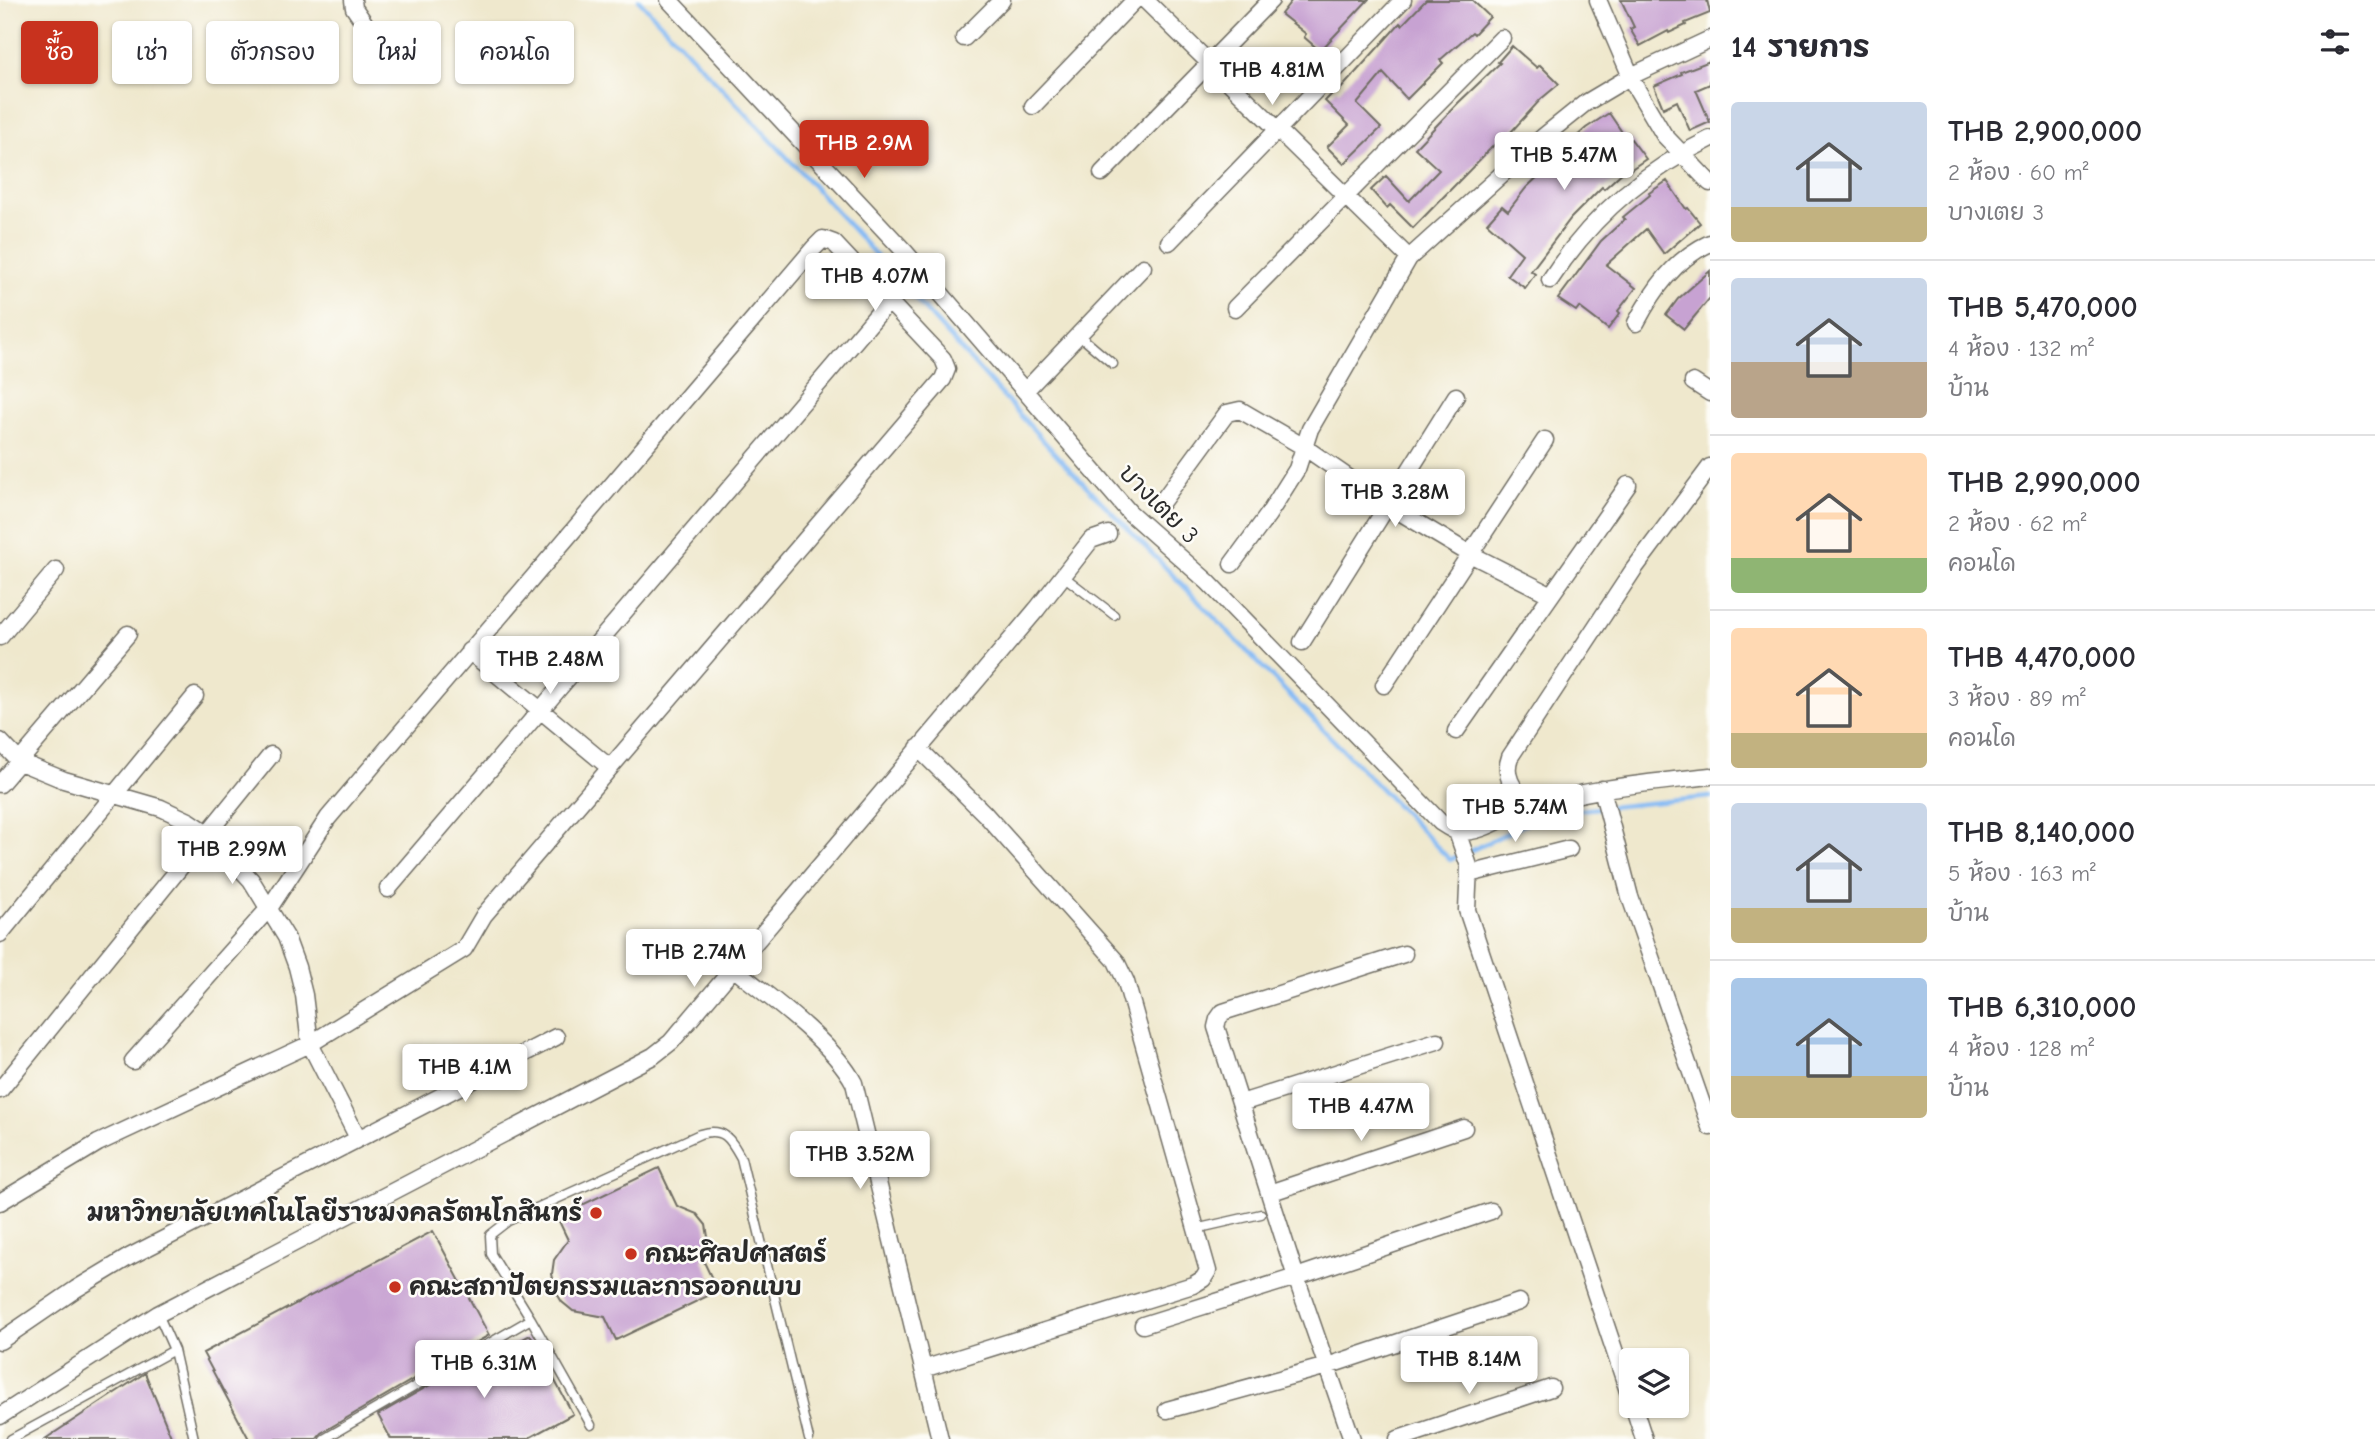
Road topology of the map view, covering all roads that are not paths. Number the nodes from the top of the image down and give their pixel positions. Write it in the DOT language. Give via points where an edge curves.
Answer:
graph roads {
  1 [pos="353,0"];
  2 [pos="669,0"];
  3 [pos="1002,0"];
  4 [pos="1135,0"];
  5 [pos="1145,0"];
  6 [pos="1271,0"];
  7 [pos="1403,0"];
  8 [pos="1598,0"];
  9 [pos="363,21"];
  10 [pos="964,38"];
  11 [pos="1502,38"];
  12 [pos="1710,39"];
  13 [pos="1210,63"];
  14 [pos="1631,76"];
  15 [pos="1033,106"];
  16 [pos="1277,129"];
  17 [pos="1710,139"];
  18 [pos="1681,153"];
  19 [pos="1102,173"];
  20 [pos="1710,183"];
  21 [pos="1345,195"];
  22 [pos="1169,242"];
  23 [pos="1710,243"];
  24 [pos="1409,258"];
  25 [pos="1143,267"];
  26 [pos="1550,280"];
  27 [pos="889,301"];
  28 [pos="1235,308"];
  29 [pos="1636,323"];
  30 [pos="1080,336"];
  31 [pos="1113,364"];
  32 [pos="1693,382"];
  33 [pos="1026,390"];
  34 [pos="1710,393"];
  35 [pos="1456,396"];
  36 [pos="1545,440"];
  37 [pos="1304,447"];
  38 [pos="1710,467"];
  39 [pos="1628,485"];
  40 [pos="1161,503"];
  41 [pos="1388,505"];
  42 [pos="1108,534"];
  43 [pos="1471,554"];
  44 [pos="1232,564"];
  45 [pos="57,570"];
  46 [pos="1062,575"];
  47 [pos="1551,595"];
  48 [pos="1114,615"];
  49 [pos="128,634"];
  50 [pos="0,637"];
  51 [pos="1302,642"];
  52 [pos="469,651"];
  53 [pos="1384,685"];
  54 [pos="195,696"];
  55 [pos="538,710"];
  56 [pos="1456,731"];
  57 [pos="0,741"];
  58 [pos="918,748"];
  59 [pos="271,755"];
  60 [pos="20,762"];
  61 [pos="609,767"];
  62 [pos="1710,776"];
  63 [pos="0,784"];
  64 [pos="113,795"];
  65 [pos="1604,795"];
  66 [pos="1529,807"];
  67 [pos="207,833"];
  68 [pos="1460,839"];
  69 [pos="1569,849"];
  70 [pos="1469,870"];
  71 [pos="388,889"];
  72 [pos="270,907"];
  73 [pos="0,934"];
  74 [pos="1404,954"];
  75 [pos="734,969"];
  76 [pos="556,1037"];
  77 [pos="1437,1041"];
  78 [pos="310,1044"];
  79 [pos="133,1061"];
  80 [pos="0,1090"];
  81 [pos="1241,1103"];
  82 [pos="1710,1127"];
  83 [pos="1464,1128"];
  84 [pos="358,1138"];
  85 [pos="1269,1193"];
  86 [pos="0,1202"];
  87 [pos="1492,1211"];
  88 [pos="1261,1214"];
  89 [pos="1195,1229"];
  90 [pos="1296,1277"];
  91 [pos="1519,1302"];
  92 [pos="158,1314"];
  93 [pos="531,1319"];
  94 [pos="1143,1325"];
  95 [pos="0,1341"];
  96 [pos="174,1350"];
  97 [pos="1619,1364"];
  98 [pos="1327,1366"];
  99 [pos="923,1369"];
  100 [pos="1550,1388"];
  101 [pos="1167,1410"];
  102 [pos="0,1416"];
  103 [pos="1637,1418"];
  104 [pos="591,1425"];
  105 [pos="11,1439"];
  106 [pos="194,1439"];
  107 [pos="324,1439"];
  108 [pos="809,1439"];
  109 [pos="940,1439"];
  110 [pos="1352,1439"];
  111 [pos="1398,1439"];
  112 [pos="1644,1439"];
  1 -- 9 [label="street"];
  2 -- 33 [label="street, บางเตย 3" via="863,205"];
  3 -- 10 [label="street"];
  4 -- 15 [label="street"];
  5 -- 13 [label="street"];
  6 -- 13 [label="street"];
  7 -- 16 [label="street"];
  8 -- 14 [label="street"];
  11 -- 21 [label="street"];
  12 -- 14 [label="street"];
  13 -- 16 [label="street"];
  13 -- 19 [label="street"];
  14 -- 18 [label="street" via="1664,135"];
  14 -- 24 [label="street" via="1584,104 1543,137"];
  16 -- 21 [label="street"];
  16 -- 22 [label="street"];
  17 -- 18 [label="street"];
  18 -- 20 [label="street"];
  18 -- 26 [label="street" via="1625,192 1570,249"];
  21 -- 24 [label="street"];
  21 -- 28 [label="street"];
  23 -- 29 [label="street" via="1671,270"];
  24 -- 37 [label="street"];
  25 -- 30 [label="street"];
  27 -- 52 [label="street" via="834,243 823,239"];
  27 -- 55 [label="street"];
  27 -- 61 [label="street" via="943,359 947,369 943,379"];
  30 -- 31 [label="lane"];
  30 -- 33 [label="street"];
  32 -- 34 [label="street"];
  33 -- 68 [label="street, บางเตย 3" via="1129,512 1208,582"];
  35 -- 41 [label="street"];
  36 -- 43 [label="street"];
  37 -- 40 [label="street" via="1240,410 1227,413"];
  37 -- 41 [label="street"];
  37 -- 44 [label="street" via="1297,469"];
  38 -- 66 [label="street" via="1634,569 1510,757 1510,783"];
  39 -- 47 [label="street"];
  41 -- 43 [label="street"];
  41 -- 51 [label="street"];
  42 -- 46 [label="street" via="1091,540"];
  43 -- 47 [label="street"];
  43 -- 53 [label="street"];
  45 -- 50 [label="street"];
  46 -- 48 [label="lane"];
  46 -- 58 [label="street"];
  47 -- 56 [label="street"];
  49 -- 60 [label="street"];
  52 -- 55 [label="street"];
  52 -- 72 [label="street" via="328,818"];
  54 -- 64 [label="street"];
  55 -- 61 [label="street"];
  55 -- 71 [label="street"];
  57 -- 60 [label="street"];
  58 -- 75 [label="street"];
  58 -- 89 [label="street" via="985,814 1116,961 1126,982"];
  59 -- 67 [label="street"];
  60 -- 63 [label="street"];
  60 -- 64 [label="street"];
  61 -- 78 [label="street" via="484,915 464,949"];
  62 -- 65 [label="street"];
  64 -- 67 [label="street" via="161,808"];
  64 -- 73 [label="street"];
  65 -- 66 [label="street" via="1557,798"];
  65 -- 82 [label="street" via="1630,897"];
  66 -- 68 [label="street"];
  67 -- 72 [label="street"];
  67 -- 80 [label="street"];
  68 -- 70 [label="street"];
  69 -- 70 [label="street"];
  70 -- 97 [label="street" via="1467,910"];
  72 -- 78 [label="street" via="297,967"];
  72 -- 79 [label="street"];
  74 -- 81 [label="street" via="1223,1012 1216,1027"];
  75 -- 92 [label="street" via="671,1042 653,1056"];
  75 -- 99 [label="street" via="786,1010 848,1070"];
  76 -- 84 [label="street"];
  77 -- 81 [label="street"];
  78 -- 84 [label="street"];
  78 -- 86 [label="street" via="98,1143"];
  81 -- 85 [label="street"];
  83 -- 85 [label="street"];
  84 -- 95 [label="street" via="128,1257"];
  85 -- 90 [label="street"];
  87 -- 90 [label="street"];
  88 -- 89 [label="lane"];
  89 -- 99 [label="street" via="1208,1271 1193,1285"];
  90 -- 94 [label="street"];
  90 -- 98 [label="street"];
  91 -- 98 [label="street"];
  92 -- 96 [label="lane"];
  92 -- 102 [label="street"];
  93 -- 104 [label="lane"];
  93 -- 107 [label="lane"];
  93 -- 108 [label="lane" via="491,1254 490,1236 508,1221 700,1134 721,1133 741,1157"];
  96 -- 105 [label="lane"];
  96 -- 106 [label="lane"];
  98 -- 101 [label="street"];
  98 -- 110 [label="street"];
  99 -- 109 [label="street"];
  100 -- 111 [label="street"];
  103 -- 112 [label="street"];
}
